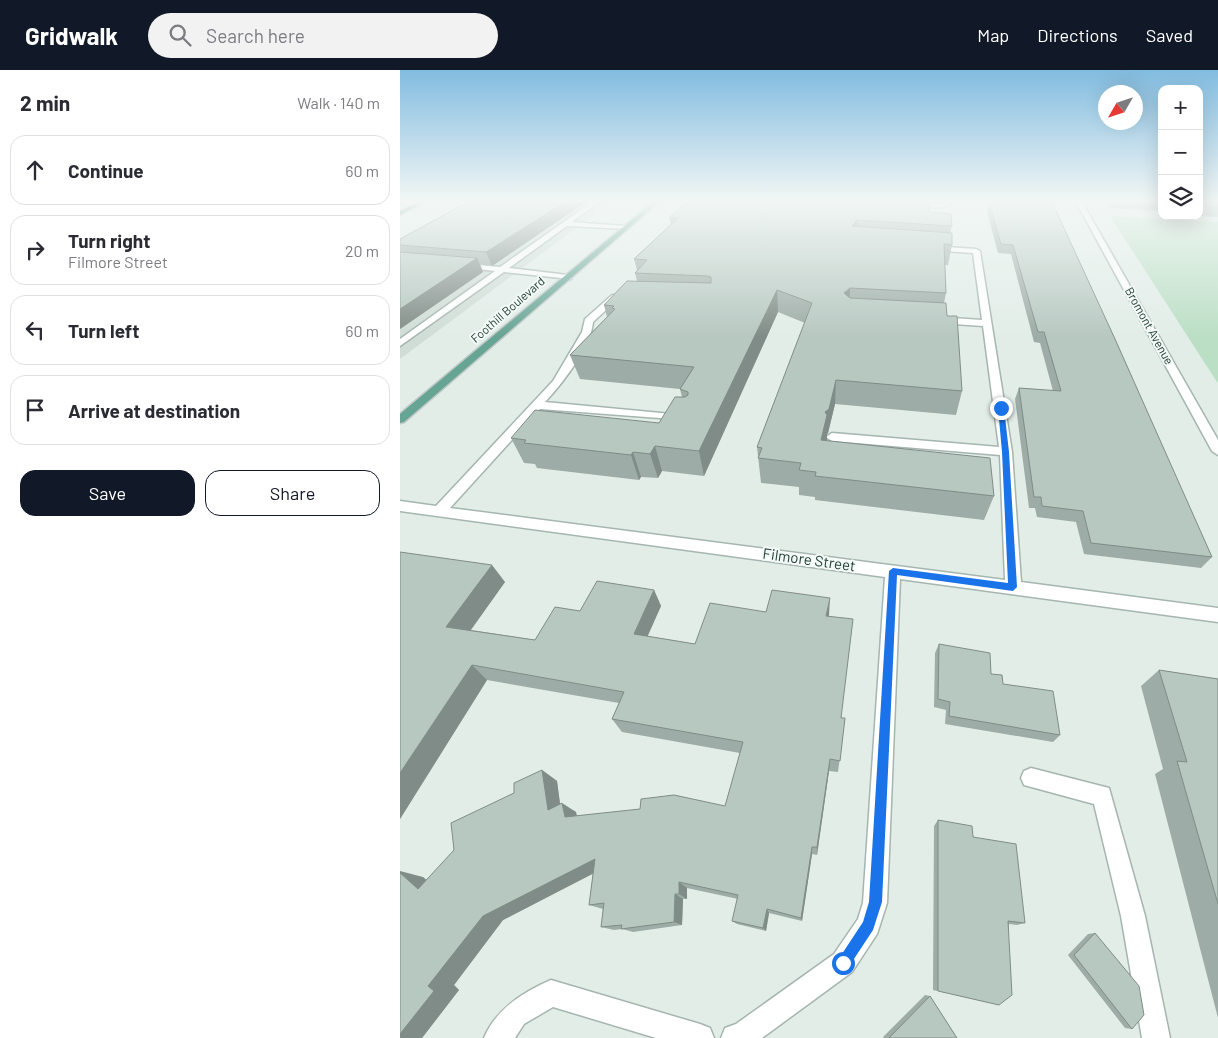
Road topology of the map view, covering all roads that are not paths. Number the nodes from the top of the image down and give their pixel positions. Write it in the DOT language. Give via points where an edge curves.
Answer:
graph roads {
  1 [pos="535,247"];
  2 [pos="603,247"];
  3 [pos="923,247"];
  4 [pos="1104,247"];
  5 [pos="451,265"];
  6 [pos="502,271"];
  7 [pos="568,277"];
  8 [pos="634,298"];
  9 [pos="927,320"];
  10 [pos="986,323"];
  11 [pos="400,343"];
  12 [pos="536,405"];
  13 [pos="686,418"];
  14 [pos="400,420"];
  15 [pos="832,437"];
  16 [pos="1218,451"];
  17 [pos="1006,452"];
  18 [pos="400,506"];
  19 [pos="439,511"];
  20 [pos="893,571"];
  21 [pos="1013,587"];
  22 [pos="1218,615"];
  23 [pos="1031,778"];
  24 [pos="498,1038"];
  25 [pos="700,1038"];
  26 [pos="735,1038"];
  27 [pos="1156,1038"];
  1 -- 6 [label="street"];
  2 -- 7 [label="main road, Foothill Boulevard"];
  3 -- 10 [label="street" via="976,251"];
  4 -- 16 [label="street, Bromont Avenue"];
  5 -- 6 [label="street"];
  6 -- 7 [label="street"];
  6 -- 11 [label="street"];
  7 -- 14 [label="main road, Foothill Boulevard"];
  8 -- 12 [label="street" via="615,297 588,321 587,332 557,383"];
  9 -- 10 [label="street"];
  10 -- 17 [label="street"];
  12 -- 13 [label="street"];
  12 -- 19 [label="street"];
  15 -- 17 [label="street"];
  17 -- 21 [label="street"];
  18 -- 19 [label="street, Filmore Street"];
  19 -- 20 [label="street, Filmore Street"];
  20 -- 21 [label="street, Filmore Street"];
  20 -- 26 [label="street" via="875,902 868,925 843,963 741,1037"];
  21 -- 22 [label="street, Filmore Street"];
  23 -- 27 [label="street" via="1102,795 1147,974"];
  24 -- 25 [label="street" via="515,1015 551,993"];
}
